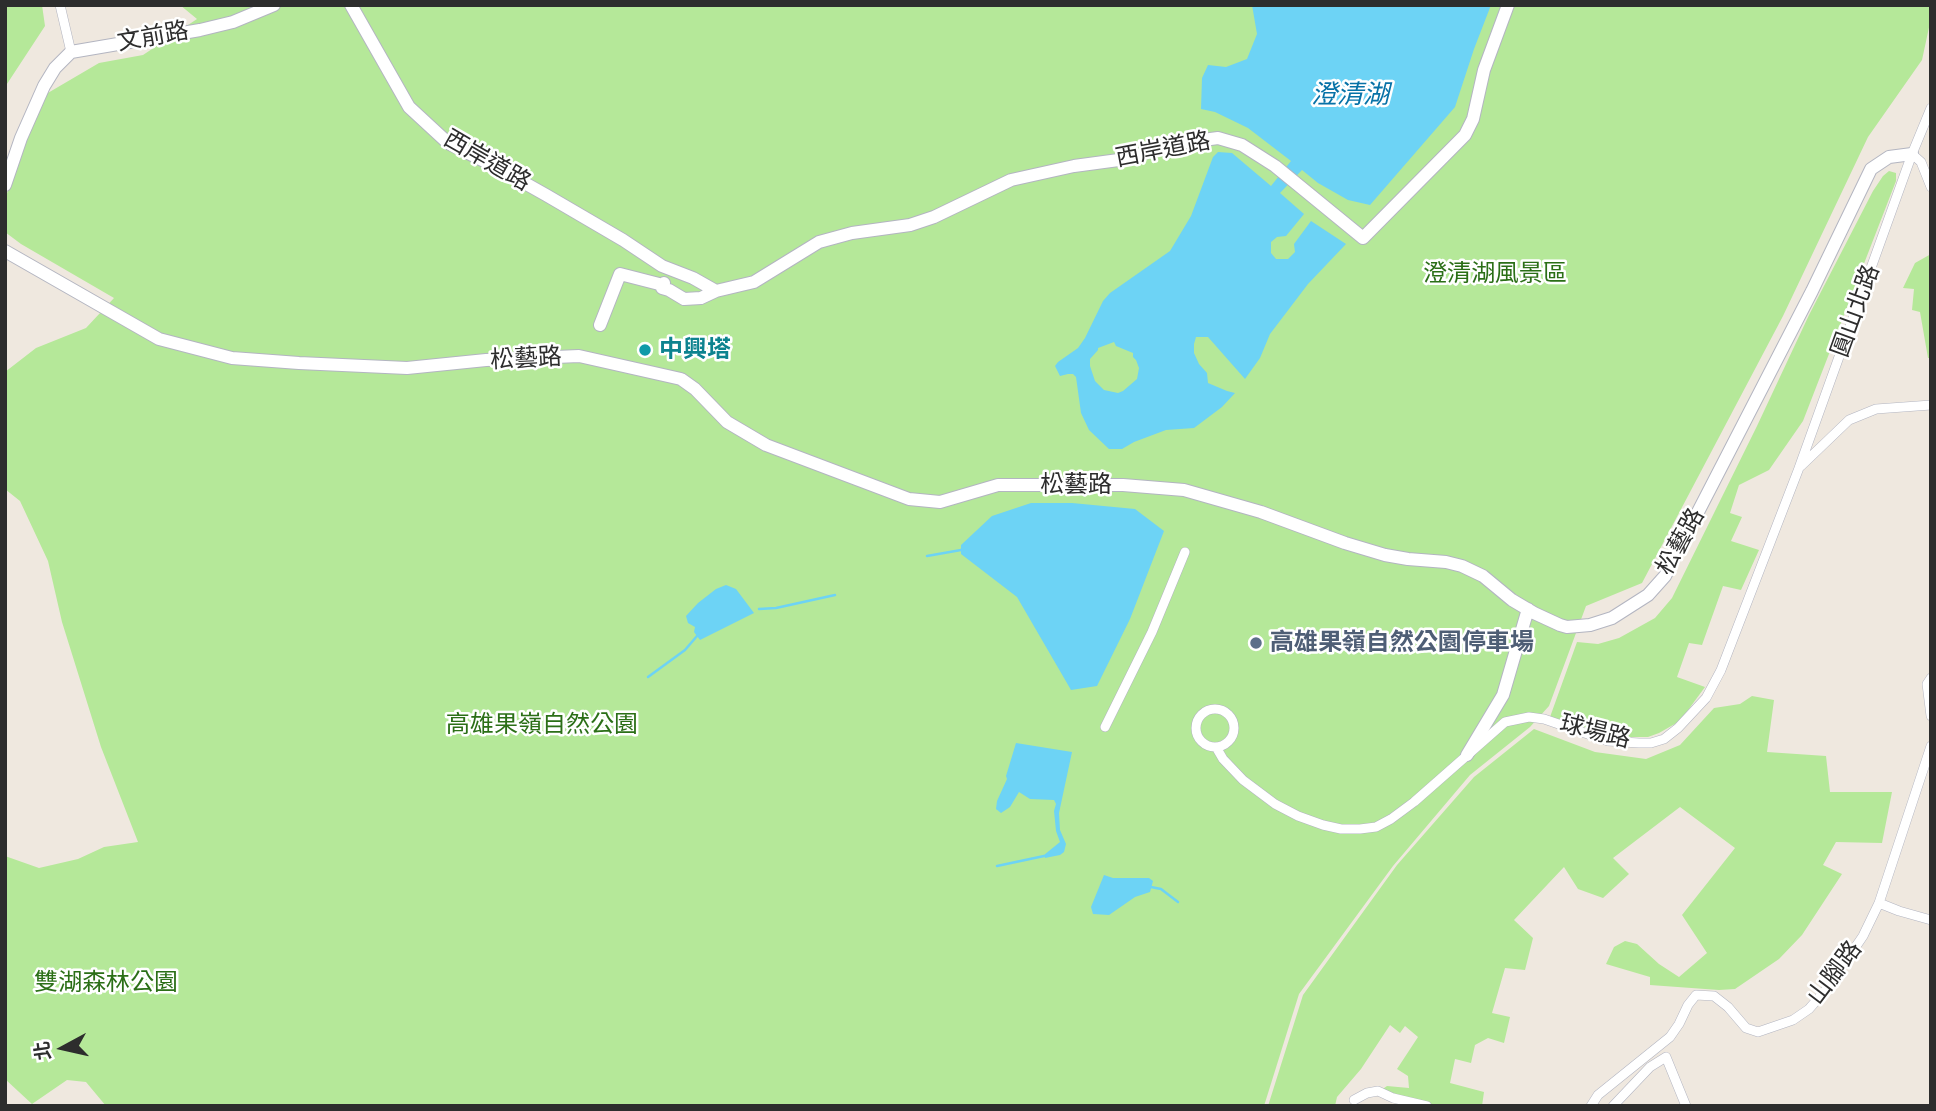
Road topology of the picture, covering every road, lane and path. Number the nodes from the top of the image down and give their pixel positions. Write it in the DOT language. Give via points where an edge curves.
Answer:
graph roads {
  1 [pos="60,5"];
  2 [pos="274,5"];
  3 [pos="351,5"];
  4 [pos="1508,5"];
  5 [pos="71,52"];
  6 [pos="1931,108"];
  7 [pos="1912,154"];
  8 [pos="5,185"];
  9 [pos="1931,187"];
  10 [pos="5,251"];
  11 [pos="670,270"];
  12 [pos="663,285"];
  13 [pos="716,291"];
  14 [pos="600,325"];
  15 [pos="1931,405"];
  16 [pos="1800,468"];
  17 [pos="1185,552"];
  18 [pos="1496,586"];
  19 [pos="1528,609"];
  20 [pos="1550,621"];
  21 [pos="1931,678"];
  22 [pos="1931,716"];
  23 [pos="1105,727"];
  24 [pos="1931,746"];
  25 [pos="1216,747"];
  26 [pos="1467,755"];
  27 [pos="1879,903"];
  28 [pos="1931,920"];
  29 [pos="1354,1100"];
  30 [pos="1427,1106"];
  31 [pos="1591,1106"];
  32 [pos="1613,1106"];
  33 [pos="1686,1106"];
  1 -- 5 [label="street"];
  2 -- 5 [label="street, 文前路" via="200,30"];
  3 -- 11 [label="street, 西岸道路" via="409,107 448,143 547,195"];
  4 -- 13 [label="street, 西岸道路" via="1465,135 1363,238 1275,166 1242,145 1218,138 1011,180 910,225 819,242 754,282"];
  5 -- 8 [label="street" via="44,86"];
  6 -- 7 [label="street, 圓山北路"];
  7 -- 9 [label="street" via="1921,162"];
  7 -- 16 [label="street, 圓山北路"];
  7 -- 20 [label="street, 松藝路" via="1889,157 1871,169 1665,576 1648,595 1612,618 1567,627"];
  10 -- 18 [label="street, 松藝路" via="159,340 232,358 407,368 579,356 681,379 727,422 766,445 909,499 940,502 998,485 1184,490 1385,555 1462,566"];
  11 -- 12 [label="street"];
  11 -- 13 [label="street, 西岸道路"];
  12 -- 13 [label="street, 西岸道路" via="688,300"];
  12 -- 14 [label="street, 西岸道路" via="620,274"];
  15 -- 16 [label="street, 球場路" via="1876,409 1849,420"];
  16 -- 26 [label="street, 球場路" via="1721,670 1706,698 1678,729 1651,743 1623,743 1544,719 1519,718 1505,722"];
  17 -- 23 [label="street"];
  18 -- 19 [label="street, 松藝路"];
  18 -- 20 [label="street"];
  19 -- 20 [label="street, 松藝路"];
  19 -- 26 [label="street" via="1503,695"];
  21 -- 22 [label="street" via="1927,684"];
  24 -- 27 [label="street, 山腳路"];
  25 -- 25 [label="street, 球場路" via="1228,742 1234,724 1227,712 1214,708 1198,717 1195,729 1200,741"];
  25 -- 26 [label="street, 球場路" via="1243,780 1275,804 1341,829 1376,827 1391,819"];
  27 -- 28 [label="street"];
  27 -- 31 [label="street, 山腳路" via="1863,936 1809,1009 1758,1032 1746,1028 1714,996 1696,995 1670,1037 1598,1095"];
  29 -- 30 [label="street" via="1378,1091"];
  32 -- 33 [label="street" via="1650,1067 1666,1057"];
}
